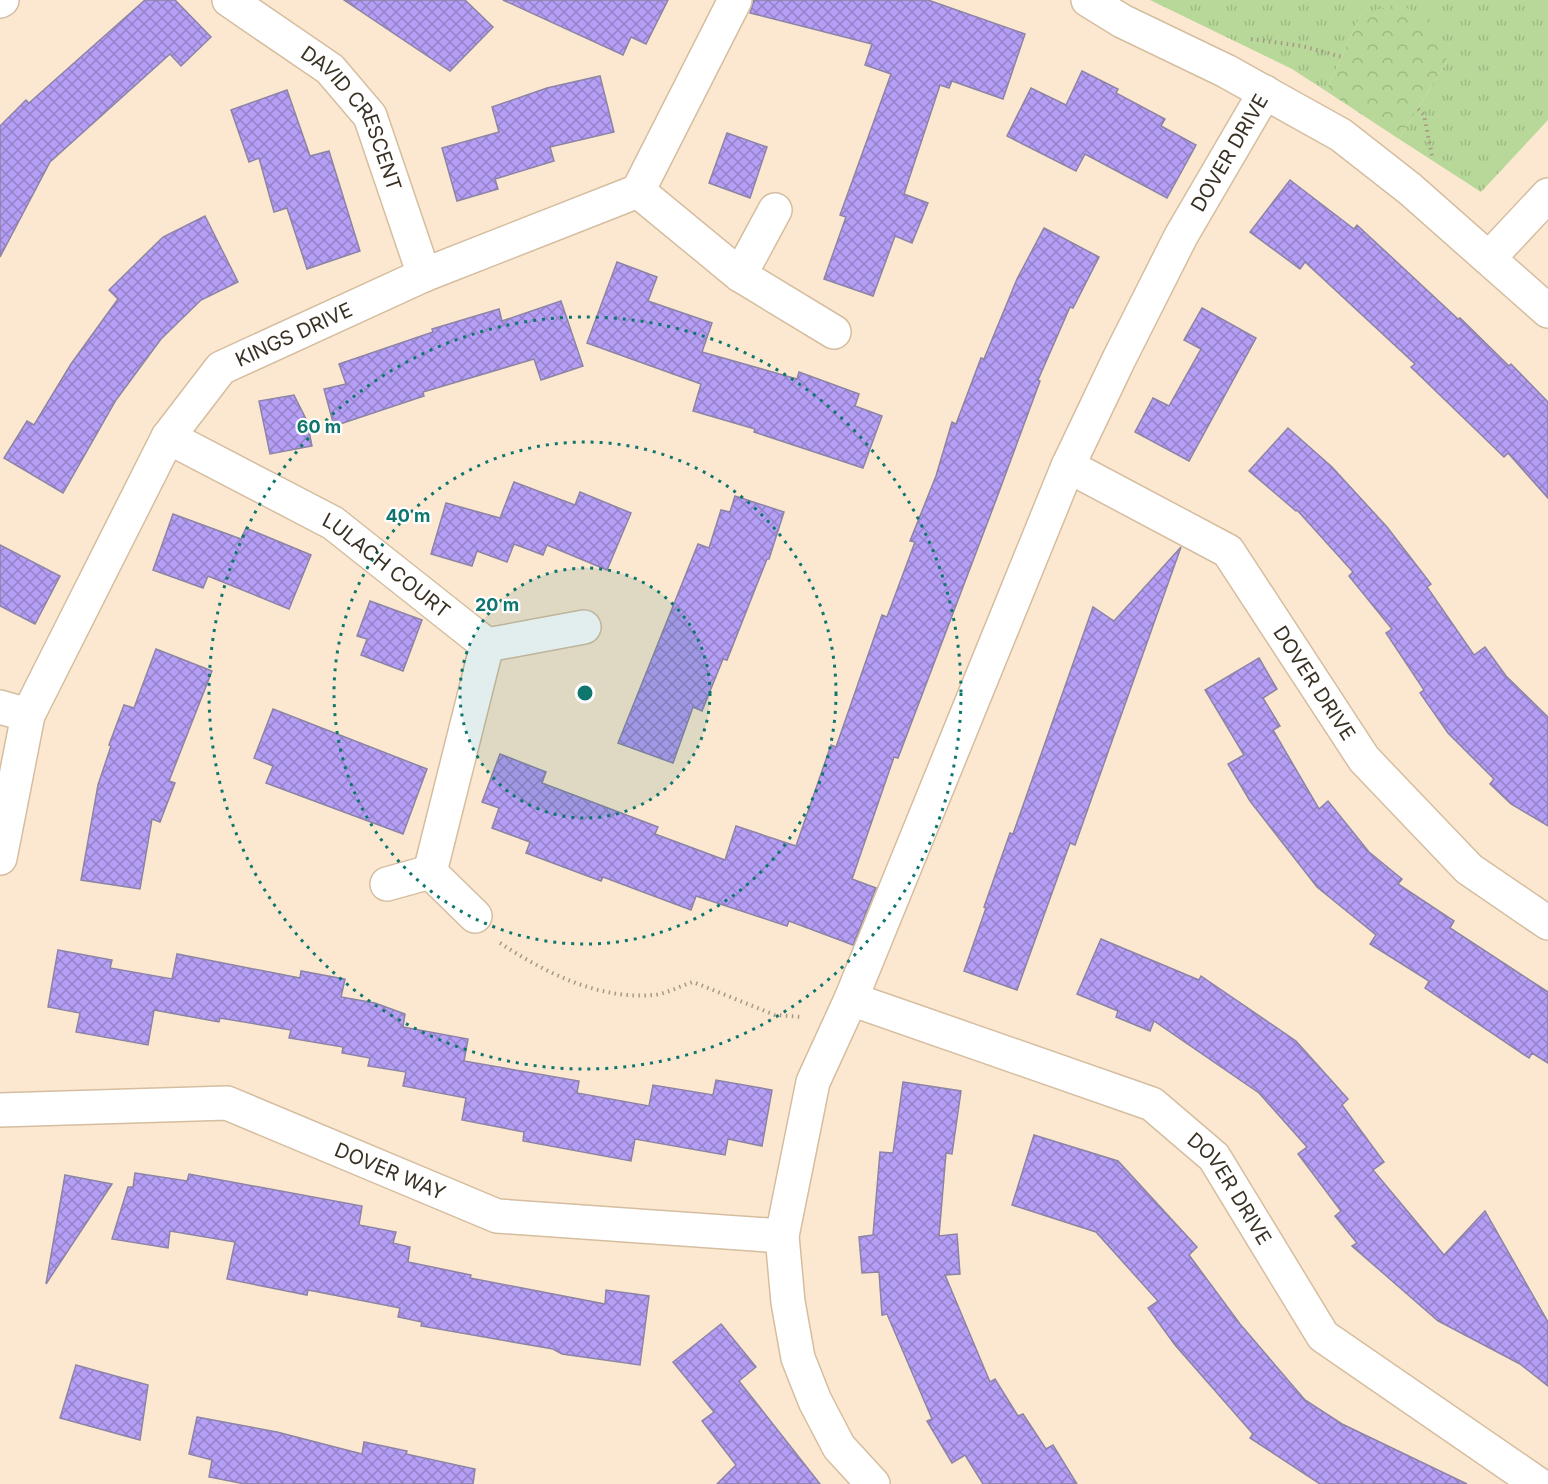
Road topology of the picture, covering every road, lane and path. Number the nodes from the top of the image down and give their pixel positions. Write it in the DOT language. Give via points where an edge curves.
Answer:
graph roads {
  1 [pos="229,0"];
  2 [pos="735,0"];
  3 [pos="1088,0"];
  4 [pos="1342,57"];
  5 [pos="1226,71"];
  6 [pos="1265,92"];
  7 [pos="638,191"];
  8 [pos="1548,195"];
  9 [pos="775,210"];
  10 [pos="1489,258"];
  11 [pos="424,275"];
  12 [pos="740,275"];
  13 [pos="1548,311"];
  14 [pos="834,332"];
  15 [pos="168,436"];
  16 [pos="1068,466"];
  17 [pos="584,627"];
  18 [pos="487,645"];
  19 [pos="14,711"];
  20 [pos="0,858"];
  21 [pos="430,872"];
  22 [pos="387,884"];
  23 [pos="475,916"];
  24 [pos="1548,923"];
  25 [pos="844,1012"];
  26 [pos="0,1086"];
  27 [pos="0,1098"];
  28 [pos="0,1110"];
  29 [pos="782,1236"];
  30 [pos="873,1484"];
  31 [pos="1538,1484"];
  1 -- 11 [label="street, DAVID CRESCENT" via="330,69 370,116"];
  2 -- 7 [label="street"];
  3 -- 5 [label="street" via="1122,21"];
  4 -- 5 [label="path" via="1247,38"];
  5 -- 6 [label="street"];
  6 -- 10 [label="street, DOVER DRIVE" via="1341,135"];
  6 -- 16 [label="street, DOVER DRIVE" via="1181,236"];
  7 -- 11 [label="street, KINGS DRIVE"];
  7 -- 12 [label="street"];
  8 -- 10 [label="street"];
  9 -- 12 [label="street"];
  10 -- 13 [label="street, DOVER DRIVE"];
  11 -- 15 [label="street, KINGS DRIVE" via="221,368"];
  12 -- 14 [label="street"];
  15 -- 18 [label="street, LULACH COURT" via="333,523"];
  15 -- 19 [label="street, KINGS DRIVE"];
  16 -- 24 [label="street, DOVER DRIVE" via="1228,551 1364,759 1469,869"];
  16 -- 25 [label="street, DOVER DRIVE"];
  17 -- 18 [label="street"];
  18 -- 21 [label="street"];
  19 -- 20 [label="street, KINGS DRIVE"];
  21 -- 22 [label="street"];
  21 -- 23 [label="street"];
  23 -- 25 [label="path" via="494,938 530,962 616,995 655,995 693,982 775,1015 807,1017"];
  25 -- 29 [label="street, DOVER DRIVE" via="813,1082"];
  25 -- 31 [label="street, DOVER DRIVE" via="1152,1104 1214,1157 1323,1336"];
  26 -- 27 [label="street"];
  28 -- 29 [label="street, DOVER WAY" via="227,1103 497,1216"];
  29 -- 30 [label="street, DOVER DRIVE" via="798,1358 839,1447"];
}
